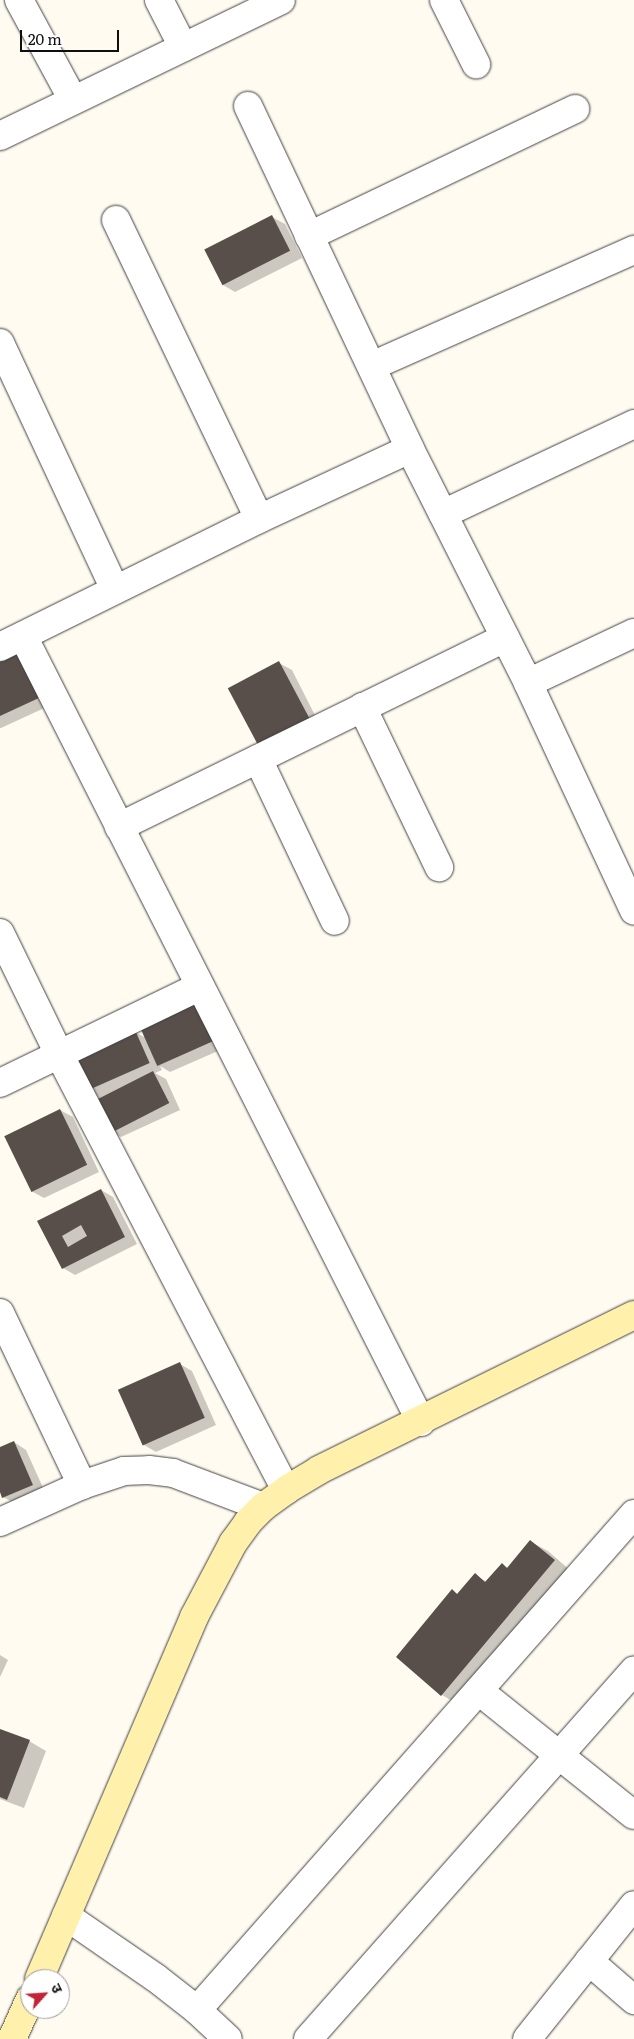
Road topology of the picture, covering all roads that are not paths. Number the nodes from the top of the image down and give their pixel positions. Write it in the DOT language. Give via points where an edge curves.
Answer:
graph roads {
  1 [pos="19,0"];
  2 [pos="159,0"];
  3 [pos="281,0"];
  4 [pos="444,0"];
  5 [pos="182,48"];
  6 [pos="476,64"];
  7 [pos="73,100"];
  8 [pos="248,106"];
  9 [pos="575,109"];
  10 [pos="0,136"];
  11 [pos="116,220"];
  12 [pos="309,236"];
  13 [pos="634,250"];
  14 [pos="0,343"];
  15 [pos="372,366"];
  16 [pos="634,424"];
  17 [pos="410,449"];
  18 [pos="443,514"];
  19 [pos="259,519"];
  20 [pos="115,590"];
  21 [pos="634,633"];
  22 [pos="504,638"];
  23 [pos="11,642"];
  24 [pos="528,683"];
  25 [pos="362,707"];
  26 [pos="258,759"];
  27 [pos="118,827"];
  28 [pos="439,868"];
  29 [pos="634,910"];
  30 [pos="335,921"];
  31 [pos="0,933"];
  32 [pos="199,987"];
  33 [pos="59,1054"];
  34 [pos="0,1083"];
  35 [pos="0,1313"];
  36 [pos="634,1315"];
  37 [pos="420,1422"];
  38 [pos="82,1485"];
  39 [pos="286,1490"];
  40 [pos="263,1507"];
  41 [pos="634,1514"];
  42 [pos="0,1522"];
  43 [pos="634,1671"];
  44 [pos="479,1691"];
  45 [pos="559,1756"];
  46 [pos="634,1815"];
  47 [pos="634,1905"];
  48 [pos="66,1916"];
  49 [pos="589,1960"];
  50 [pos="43,1969"];
  51 [pos="634,2000"];
  52 [pos="197,2010"];
  53 [pos="21,2019"];
  54 [pos="12,2039"];
  55 [pos="228,2039"];
  56 [pos="308,2039"];
  57 [pos="527,2039"];
  1 -- 7 [label="street"];
  2 -- 5 [label="street"];
  3 -- 5 [label="street"];
  4 -- 6 [label="street"];
  5 -- 7 [label="street"];
  7 -- 10 [label="street"];
  8 -- 12 [label="street"];
  9 -- 12 [label="street"];
  11 -- 19 [label="street"];
  12 -- 15 [label="street"];
  13 -- 15 [label="street"];
  14 -- 20 [label="street"];
  15 -- 17 [label="street"];
  16 -- 18 [label="street"];
  17 -- 18 [label="street"];
  17 -- 19 [label="street"];
  18 -- 22 [label="street"];
  19 -- 20 [label="street"];
  20 -- 23 [label="street"];
  21 -- 24 [label="street"];
  22 -- 24 [label="street"];
  22 -- 25 [label="street"];
  23 -- 27 [label="street"];
  24 -- 29 [label="street"];
  25 -- 26 [label="street"];
  25 -- 28 [label="street"];
  26 -- 27 [label="street"];
  26 -- 30 [label="street"];
  27 -- 32 [label="street"];
  31 -- 33 [label="street"];
  32 -- 33 [label="street"];
  32 -- 37 [label="street"];
  33 -- 34 [label="street"];
  33 -- 39 [label="street"];
  35 -- 38 [label="street"];
  36 -- 37 [label="street"];
  37 -- 39 [label="street" via="319,1470"];
  38 -- 40 [label="street" via="124,1471 149,1470 205,1483"];
  38 -- 42 [label="street"];
  39 -- 40 [label="street"];
  40 -- 48 [label="street" via="233,1543 194,1617"];
  41 -- 44 [label="street"];
  43 -- 45 [label="street"];
  44 -- 45 [label="street"];
  44 -- 52 [label="street"];
  45 -- 46 [label="street"];
  45 -- 56 [label="street"];
  47 -- 49 [label="street"];
  48 -- 50 [label="street"];
  48 -- 52 [label="street"];
  49 -- 51 [label="street"];
  49 -- 57 [label="street"];
  52 -- 55 [label="street"];
  53 -- 54 [label="street"];
}
